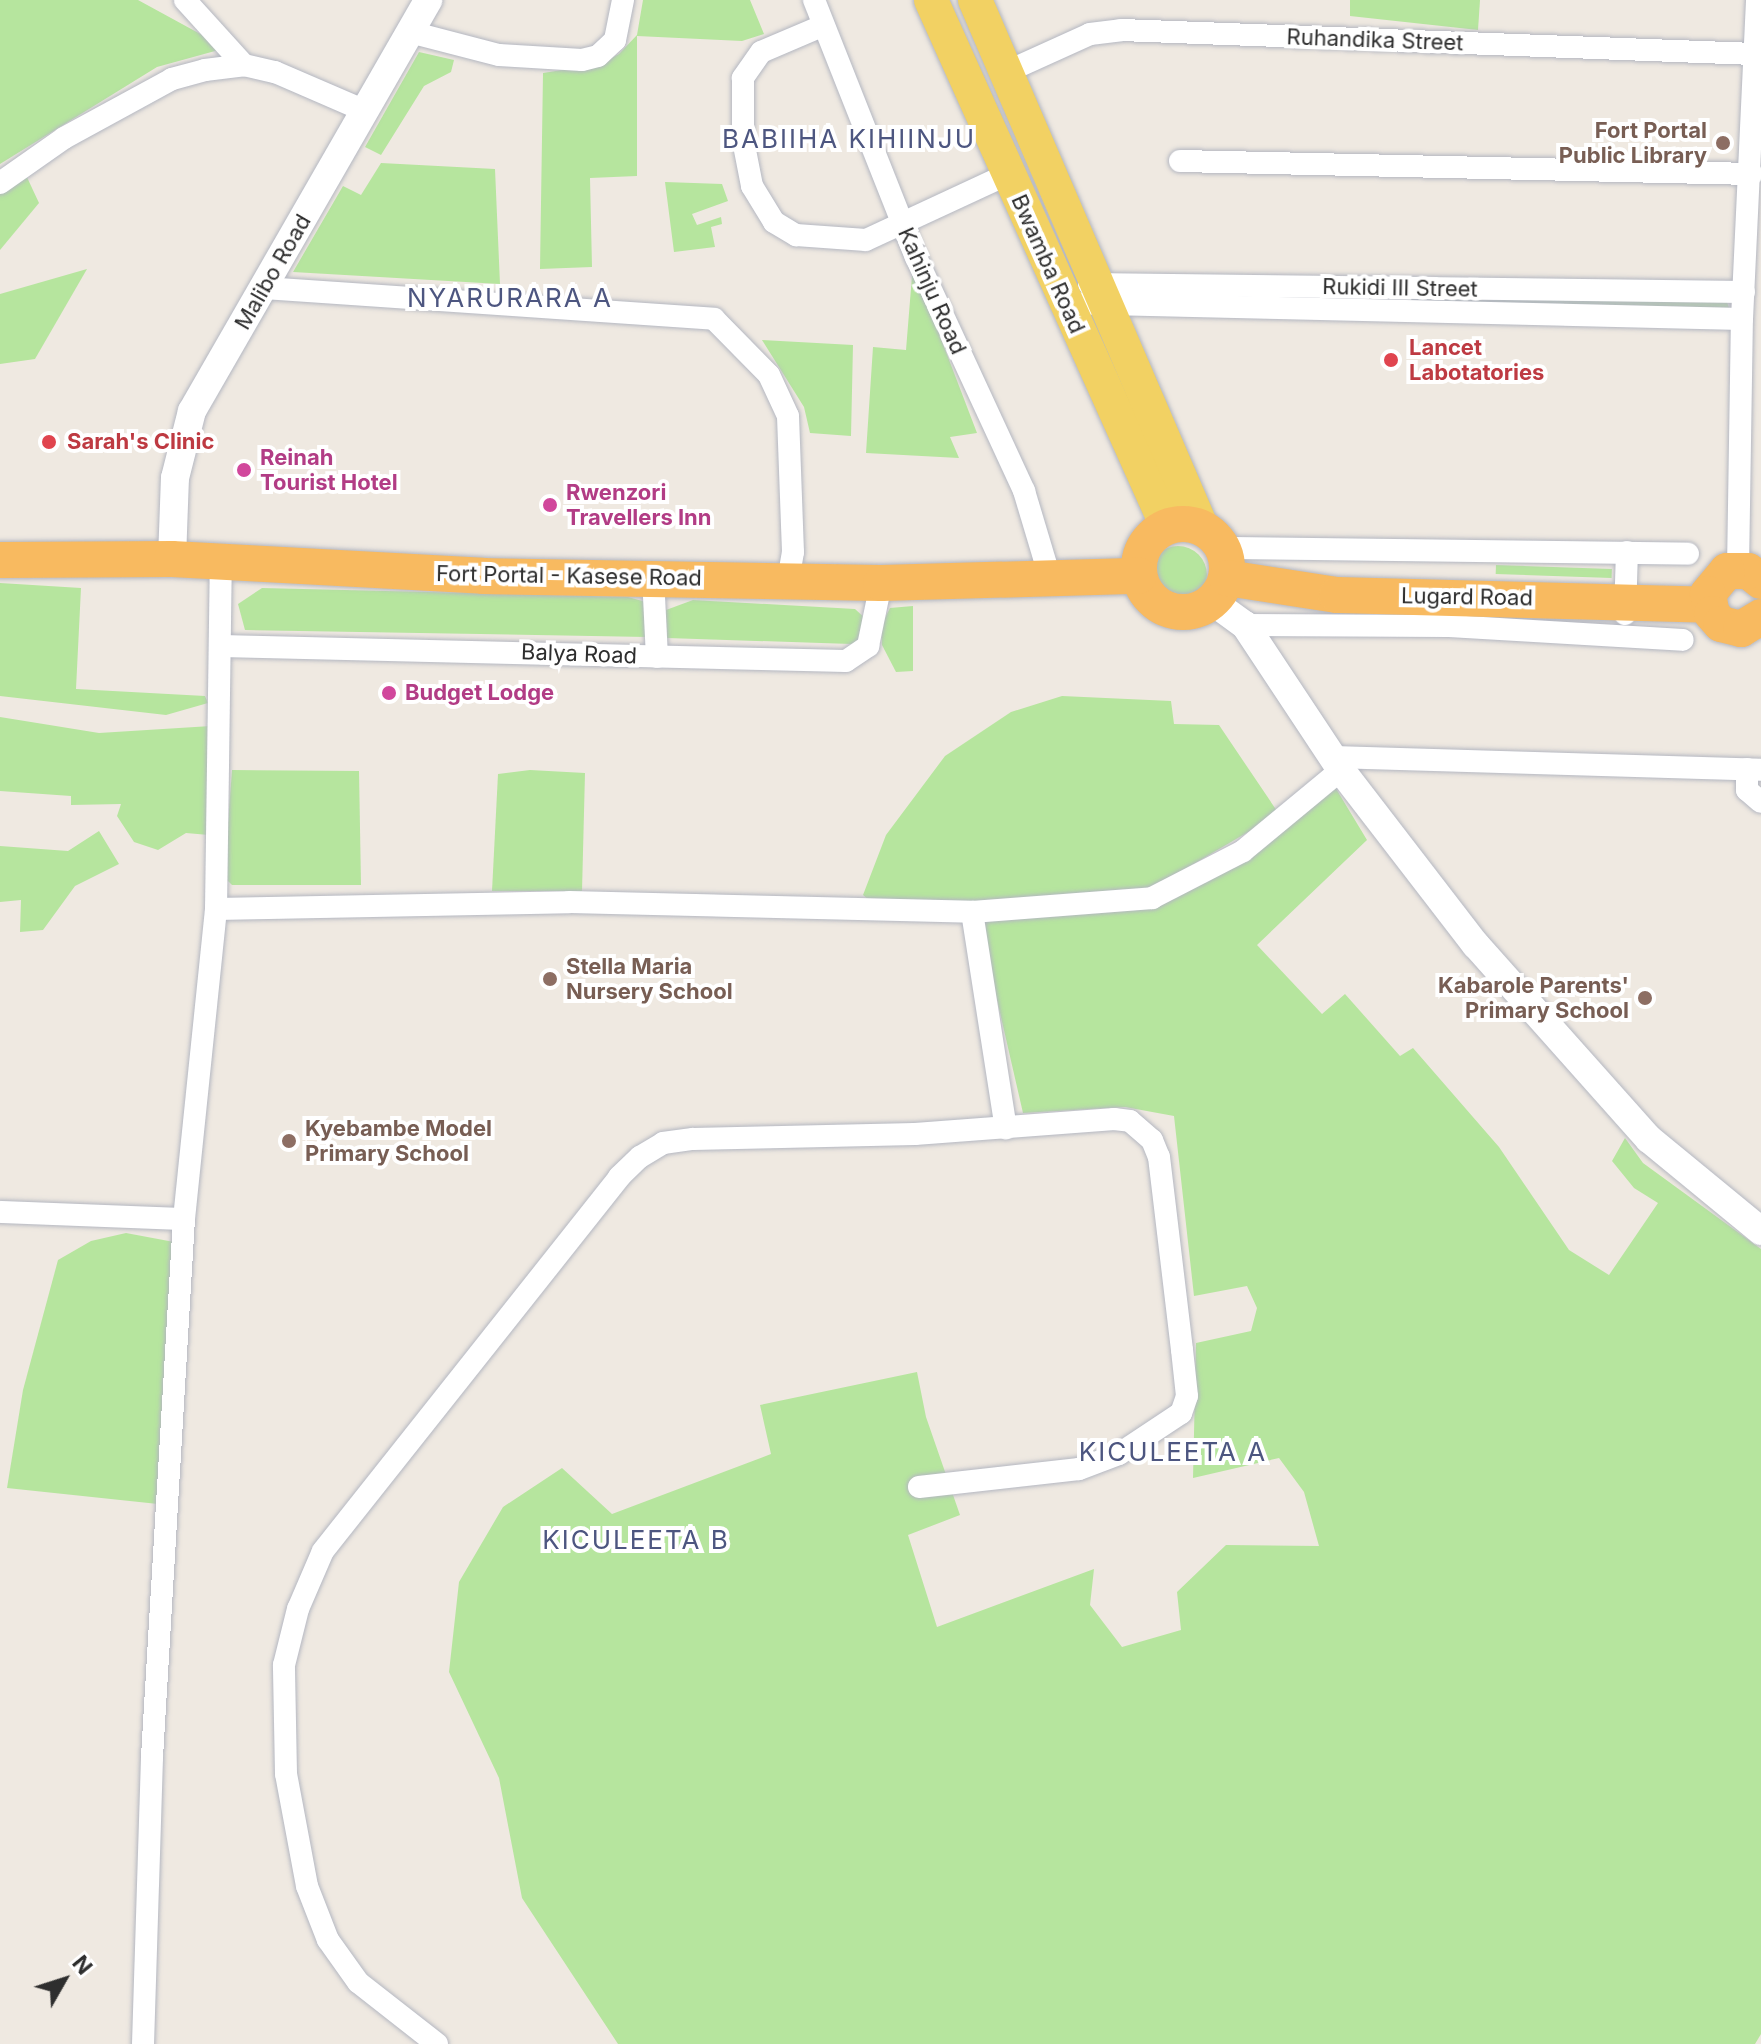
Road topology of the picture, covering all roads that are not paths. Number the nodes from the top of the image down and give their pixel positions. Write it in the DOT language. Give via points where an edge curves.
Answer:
graph roads {
  1 [pos="185,0"];
  2 [pos="428,0"];
  3 [pos="623,0"];
  4 [pos="814,0"];
  5 [pos="931,0"];
  6 [pos="975,0"];
  7 [pos="1757,0"];
  8 [pos="822,26"];
  9 [pos="410,32"];
  10 [pos="1755,54"];
  11 [pos="244,65"];
  12 [pos="1004,73"];
  13 [pos="365,111"];
  14 [pos="1180,161"];
  15 [pos="1008,174"];
  16 [pos="1752,174"];
  17 [pos="0,183"];
  18 [pos="902,224"];
  19 [pos="264,288"];
  20 [pos="1744,292"];
  21 [pos="1060,293"];
  22 [pos="1099,294"];
  23 [pos="1742,319"];
  24 [pos="1627,552"];
  25 [pos="1688,554"];
  26 [pos="1206,556"];
  27 [pos="172,559"];
  28 [pos="0,560"];
  29 [pos="221,562"];
  30 [pos="1749,575"];
  31 [pos="653,576"];
  32 [pos="1139,576"];
  33 [pos="788,580"];
  34 [pos="1051,581"];
  35 [pos="881,583"];
  36 [pos="1626,602"];
  37 [pos="1709,605"];
  38 [pos="1761,617"];
  39 [pos="1245,625"];
  40 [pos="1622,637"];
  41 [pos="1683,640"];
  42 [pos="221,646"];
  43 [pos="657,657"];
  44 [pos="1337,764"];
  45 [pos="1754,770"];
  46 [pos="1761,802"];
  47 [pos="216,909"];
  48 [pos="972,912"];
  49 [pos="1006,1128"];
  50 [pos="0,1212"];
  51 [pos="184,1219"];
  52 [pos="1761,1231"];
  53 [pos="919,1487"];
  54 [pos="143,2044"];
  55 [pos="437,2044"];
  1 -- 11 [label="street"];
  2 -- 9 [label="street, Malibo Road"];
  3 -- 9 [label="street" via="615,40 598,56 582,60 499,55"];
  4 -- 8 [label="street, Kahinju Road"];
  5 -- 15 [label="main road, Bwamba Road"];
  6 -- 12 [label="main road, Bwamba Road"];
  7 -- 10 [label="street"];
  8 -- 18 [label="street, Kahinju Road"];
  8 -- 18 [label="street" via="761,52 743,78 743,140 752,186 774,222 796,235 847,242"];
  9 -- 13 [label="street, Malibo Road"];
  10 -- 12 [label="street, Ruhandika Street" via="1121,30 1090,34"];
  10 -- 16 [label="street"];
  11 -- 13 [label="street" via="275,72"];
  11 -- 17 [label="street" via="172,79 64,138"];
  12 -- 22 [label="main road, Bwamba Road"];
  13 -- 19 [label="street, Malibo Road"];
  14 -- 16 [label="street"];
  15 -- 18 [label="street" via="940,201"];
  15 -- 21 [label="main road, Bwamba Road"];
  16 -- 20 [label="street"];
  18 -- 34 [label="street, Kahinju Road" via="1024,491"];
  19 -- 27 [label="street, Malibo Road" via="191,415 175,478"];
  19 -- 33 [label="street" via="714,319 769,375 788,416 793,552"];
  20 -- 22 [label="street, Rukidi III Street"];
  20 -- 23 [label="street"];
  21 -- 22 [label="street, Rukidi III Street"];
  21 -- 26 [label="main road, Bwamba Road"];
  22 -- 23 [label="street, Rukidi III Street"];
  22 -- 26 [label="main road, Bwamba Road"];
  23 -- 30 [label="street"];
  24 -- 25 [label="street"];
  24 -- 26 [label="street" via="1233,544"];
  24 -- 36 [label="street"];
  26 -- 32 [label="highway" via="1144,546"];
  26 -- 32 [label="highway" via="1174,612 1151,600"];
  26 -- 36 [label="highway, Lugard Road" via="1323,594"];
  26 -- 39 [label="street"];
  27 -- 28 [label="highway, Fort Portal - Kasese Road"];
  27 -- 29 [label="highway, Fort Portal - Kasese Road"];
  29 -- 31 [label="highway, Fort Portal - Kasese Road" via="483,576"];
  29 -- 42 [label="street"];
  30 -- 37 [label="highway" via="1718,577"];
  31 -- 33 [label="highway, Fort Portal - Kasese Road"];
  31 -- 43 [label="street"];
  32 -- 34 [label="highway, Fort Portal - Kasese Road"];
  33 -- 35 [label="highway, Fort Portal - Kasese Road"];
  34 -- 35 [label="highway, Fort Portal - Kasese Road"];
  35 -- 43 [label="street, Balya Road" via="868,646 846,661"];
  36 -- 37 [label="highway, Lugard Road"];
  36 -- 40 [label="street"];
  37 -- 38 [label="highway" via="1721,624 1731,628 1751,626"];
  39 -- 40 [label="street, Lugard Road" via="1449,626"];
  39 -- 44 [label="street"];
  40 -- 41 [label="street, Lugard Road"];
  42 -- 43 [label="street, Balya Road"];
  42 -- 47 [label="street"];
  44 -- 45 [label="street"];
  44 -- 48 [label="street" via="1243,851 1160,896"];
  44 -- 52 [label="street" via="1476,945 1649,1139"];
  45 -- 46 [label="street" via="1747,790"];
  47 -- 48 [label="street" via="569,902"];
  47 -- 51 [label="street"];
  48 -- 49 [label="street"];
  49 -- 53 [label="street" via="1114,1119 1130,1121 1152,1140 1159,1157 1186,1403 1156,1432 1079,1469"];
  49 -- 55 [label="street" via="693,1139 652,1150 619,1177 323,1551 298,1609 284,1665 286,1774 307,1886 328,1940 358,1982"];
  50 -- 51 [label="street"];
  51 -- 54 [label="street" via="152,1757"];
}
